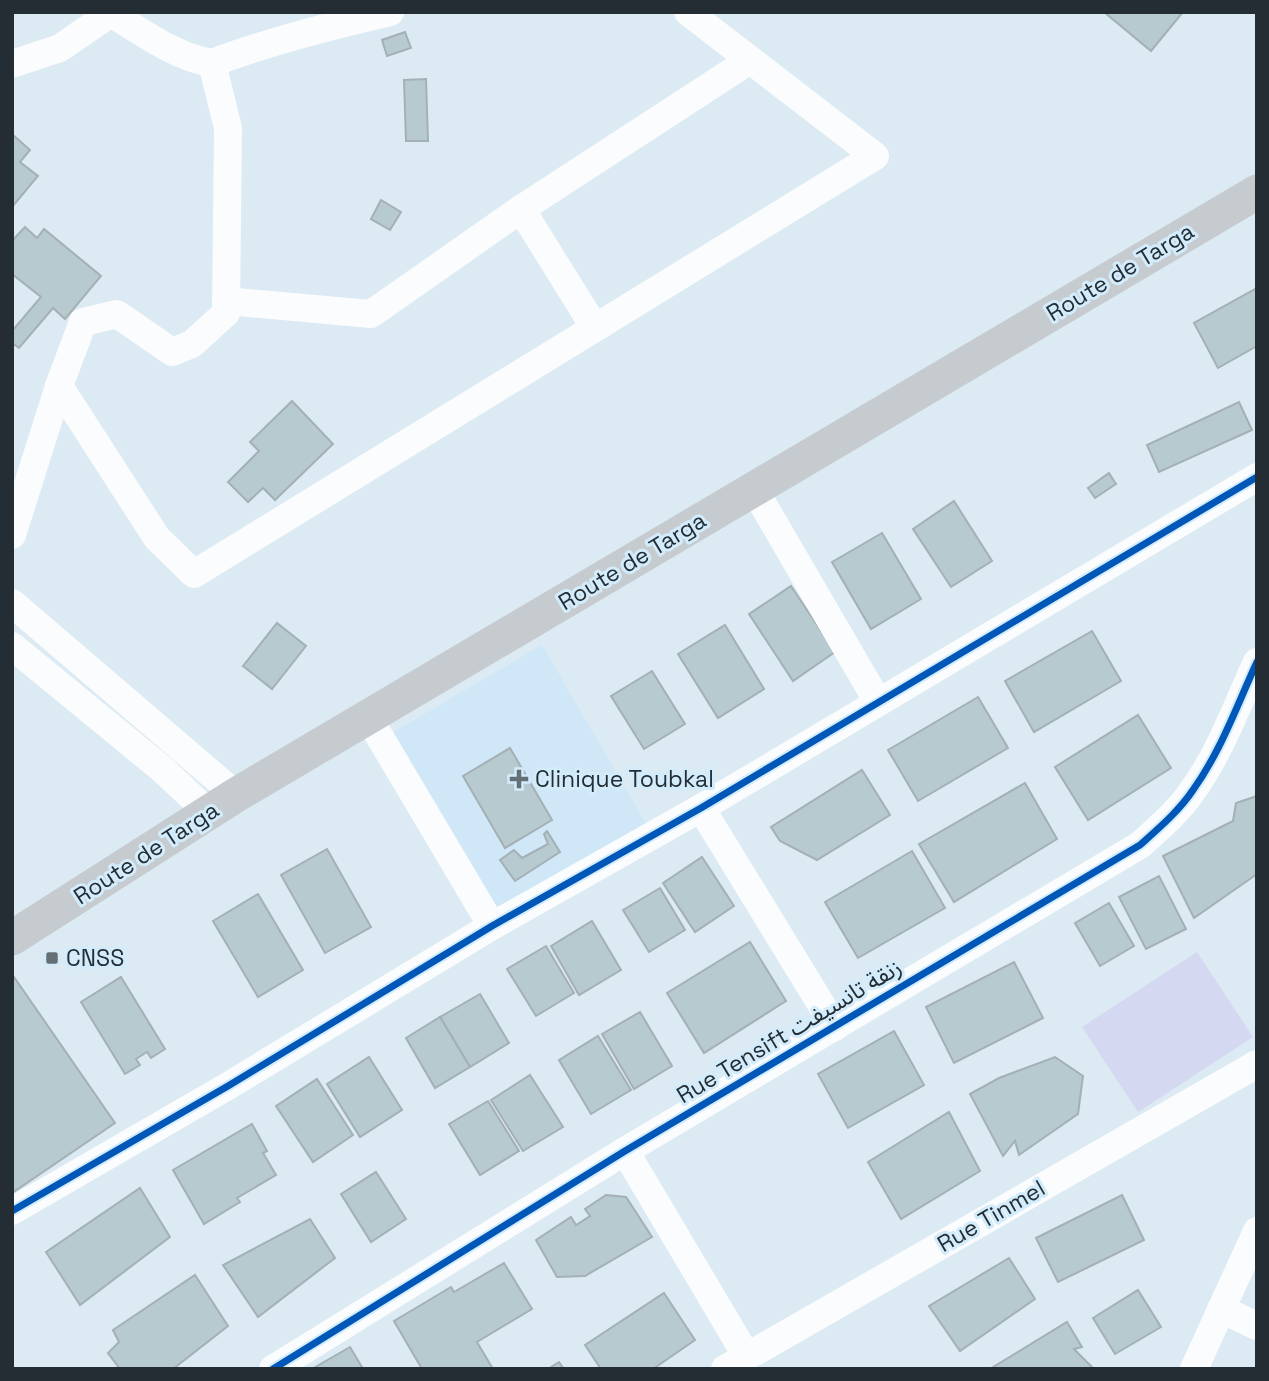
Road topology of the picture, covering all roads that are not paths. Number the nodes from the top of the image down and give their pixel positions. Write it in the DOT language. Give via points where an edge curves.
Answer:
graph roads {
  1 [pos="390,12"];
  2 [pos="688,12"];
  3 [pos="111,13"];
  4 [pos="750,60"];
  5 [pos="212,63"];
  6 [pos="12,64"];
  7 [pos="1257,192"];
  8 [pos="521,209"];
  9 [pos="226,301"];
  10 [pos="595,328"];
  11 [pos="59,386"];
  12 [pos="1254,482"];
  13 [pos="754,489"];
  14 [pos="12,535"];
  15 [pos="12,603"];
  16 [pos="12,646"];
  17 [pos="1257,662"];
  18 [pos="878,702"];
  19 [pos="368,717"];
  20 [pos="223,804"];
  21 [pos="701,808"];
  22 [pos="492,926"];
  23 [pos="12,938"];
  24 [pos="835,1027"];
  25 [pos="1257,1064"];
  26 [pos="625,1152"];
  27 [pos="12,1210"];
  28 [pos="1257,1231"];
  29 [pos="1221,1309"];
  30 [pos="1257,1326"];
  31 [pos="735,1362"];
  32 [pos="274,1369"];
  33 [pos="1194,1369"];
  1 -- 5 [label="street" via="313,30"];
  2 -- 4 [label="street"];
  3 -- 5 [label="street" via="198,61"];
  3 -- 6 [label="street" via="60,48"];
  4 -- 8 [label="street"];
  4 -- 10 [label="street" via="875,156"];
  5 -- 9 [label="street" via="228,128"];
  7 -- 13 [label="main road, Route de Targa"];
  8 -- 9 [label="street" via="371,314"];
  8 -- 10 [label="street"];
  9 -- 11 [label="street" via="226,313 192,344 172,352 117,314 83,322"];
  10 -- 11 [label="street" via="194,574 158,538"];
  11 -- 14 [label="street"];
  12 -- 18 [label="street"];
  13 -- 18 [label="street"];
  13 -- 19 [label="main road, Route de Targa"];
  15 -- 20 [label="street"];
  16 -- 20 [label="street" via="162,769"];
  17 -- 24 [label="street, Rue Tensift زنقة تانسيفت" via="1193,791 1140,845"];
  18 -- 21 [label="street"];
  19 -- 20 [label="main road, Route de Targa"];
  19 -- 22 [label="street"];
  20 -- 23 [label="main road, Route de Targa"];
  21 -- 22 [label="street"];
  21 -- 24 [label="street"];
  22 -- 27 [label="street"];
  24 -- 26 [label="street, Rue Tensift زنقة تانسيفت"];
  25 -- 31 [label="street, Rue Tinmel"];
  26 -- 31 [label="street"];
  26 -- 32 [label="street, Rue Tensift زنقة تانسيفت"];
  28 -- 29 [label="street"];
  29 -- 30 [label="street"];
  29 -- 33 [label="street"];
}
